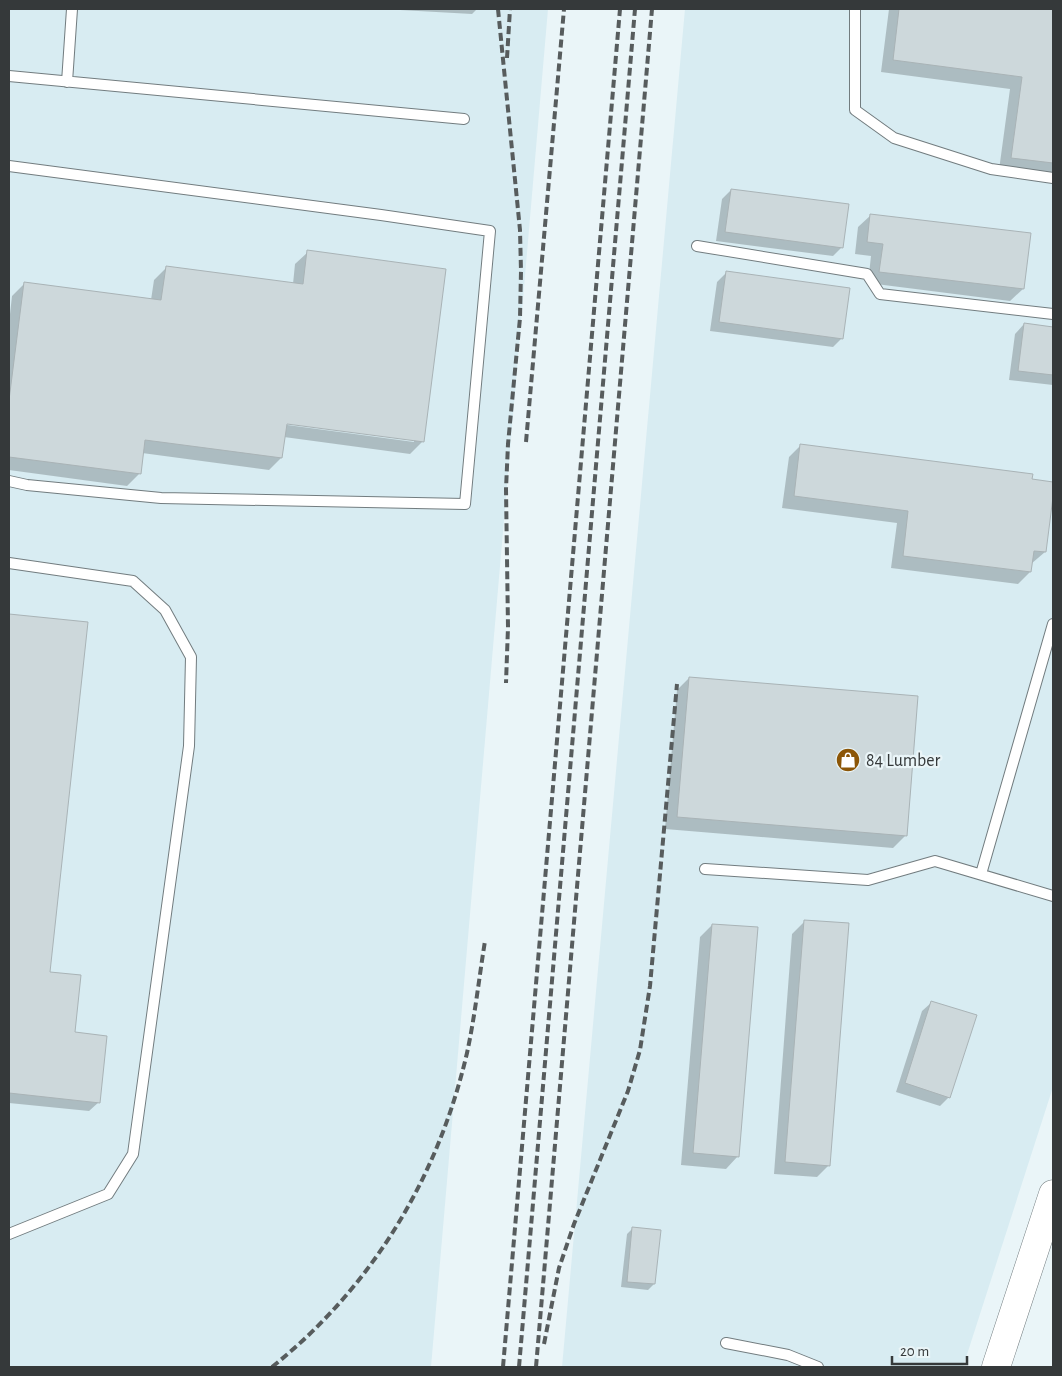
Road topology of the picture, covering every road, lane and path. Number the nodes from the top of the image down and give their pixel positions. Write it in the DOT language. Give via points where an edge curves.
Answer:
graph roads {
  1 [pos="72,9"];
  2 [pos="855,9"];
  3 [pos="9,76"];
  4 [pos="67,82"];
  5 [pos="464,119"];
  6 [pos="9,166"];
  7 [pos="1053,178"];
  8 [pos="697,246"];
  9 [pos="1053,314"];
  10 [pos="9,481"];
  11 [pos="9,563"];
  12 [pos="1053,624"];
  13 [pos="705,869"];
  14 [pos="981,874"];
  15 [pos="1053,896"];
  16 [pos="1053,1194"];
  17 [pos="9,1234"];
  18 [pos="726,1343"];
  19 [pos="818,1367"];
  20 [pos="996,1367"];
  1 -- 4 [label="lane"];
  2 -- 7 [label="lane" via="855,110 894,138 991,169"];
  3 -- 4 [label="lane"];
  4 -- 5 [label="lane"];
  6 -- 10 [label="lane" via="490,231 465,504 161,498"];
  8 -- 9 [label="lane" via="867,274 880,294"];
  11 -- 17 [label="lane" via="133,581 165,610 191,657 189,746 133,1154 108,1194"];
  12 -- 14 [label="lane"];
  13 -- 14 [label="lane" via="868,880 935,861"];
  14 -- 15 [label="lane"];
  16 -- 20 [label="main road"];
  18 -- 19 [label="lane" via="788,1356"];
}
